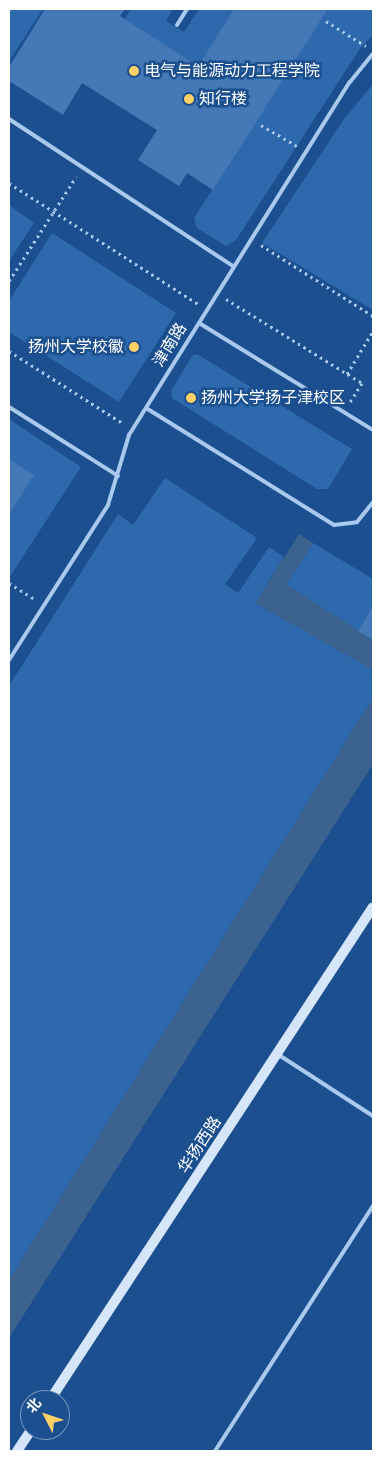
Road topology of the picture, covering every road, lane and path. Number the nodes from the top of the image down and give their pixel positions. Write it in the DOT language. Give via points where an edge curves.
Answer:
graph roads {
  1 [pos="187,9"];
  2 [pos="326,22"];
  3 [pos="177,25"];
  4 [pos="373,50"];
  5 [pos="373,54"];
  6 [pos="9,119"];
  7 [pos="261,125"];
  8 [pos="306,152"];
  9 [pos="82,167"];
  10 [pos="9,183"];
  11 [pos="53,212"];
  12 [pos="252,239"];
  13 [pos="234,267"];
  14 [pos="9,281"];
  15 [pos="217,294"];
  16 [pos="207,310"];
  17 [pos="373,316"];
  18 [pos="199,323"];
  19 [pos="373,331"];
  20 [pos="9,351"];
  21 [pos="346,374"];
  22 [pos="9,408"];
  23 [pos="146,408"];
  24 [pos="345,413"];
  25 [pos="133,430"];
  26 [pos="373,430"];
  27 [pos="118,476"];
  28 [pos="373,502"];
  29 [pos="9,583"];
  30 [pos="44,605"];
  31 [pos="9,660"];
  32 [pos="373,907"];
  33 [pos="277,1054"];
  34 [pos="373,1116"];
  35 [pos="373,1206"];
  36 [pos="57,1390"];
  37 [pos="24,1440"];
  38 [pos="17,1451"];
  39 [pos="215,1451"];
  1 -- 3 [label="lane"];
  2 -- 4 [label="path"];
  5 -- 8 [label="lane, 津南路" via="350,82"];
  6 -- 9 [label="lane"];
  7 -- 8 [label="path"];
  8 -- 12 [label="lane, 津南路"];
  9 -- 11 [label="path"];
  9 -- 13 [label="lane"];
  10 -- 11 [label="path"];
  11 -- 14 [label="path"];
  11 -- 16 [label="path"];
  12 -- 13 [label="lane, 津南路"];
  12 -- 17 [label="path"];
  13 -- 15 [label="lane, 津南路"];
  15 -- 16 [label="lane, 津南路"];
  15 -- 21 [label="path"];
  16 -- 18 [label="lane, 津南路"];
  18 -- 23 [label="lane, 津南路"];
  18 -- 24 [label="lane"];
  19 -- 21 [label="path"];
  20 -- 25 [label="path"];
  21 -- 24 [label="path" via="362,383"];
  22 -- 27 [label="lane"];
  23 -- 25 [label="lane, 津南路"];
  23 -- 28 [label="lane" via="334,525 357,522"];
  24 -- 26 [label="lane"];
  25 -- 27 [label="lane, 津南路"];
  27 -- 30 [label="lane, 津南路" via="108,505"];
  29 -- 30 [label="path"];
  30 -- 31 [label="lane, 津南路"];
  32 -- 33 [label="main road, 华扬西路"];
  33 -- 34 [label="lane"];
  33 -- 36 [label="main road, 华扬西路"];
  35 -- 39 [label="lane"];
  37 -- 38 [label="main road"];
}
